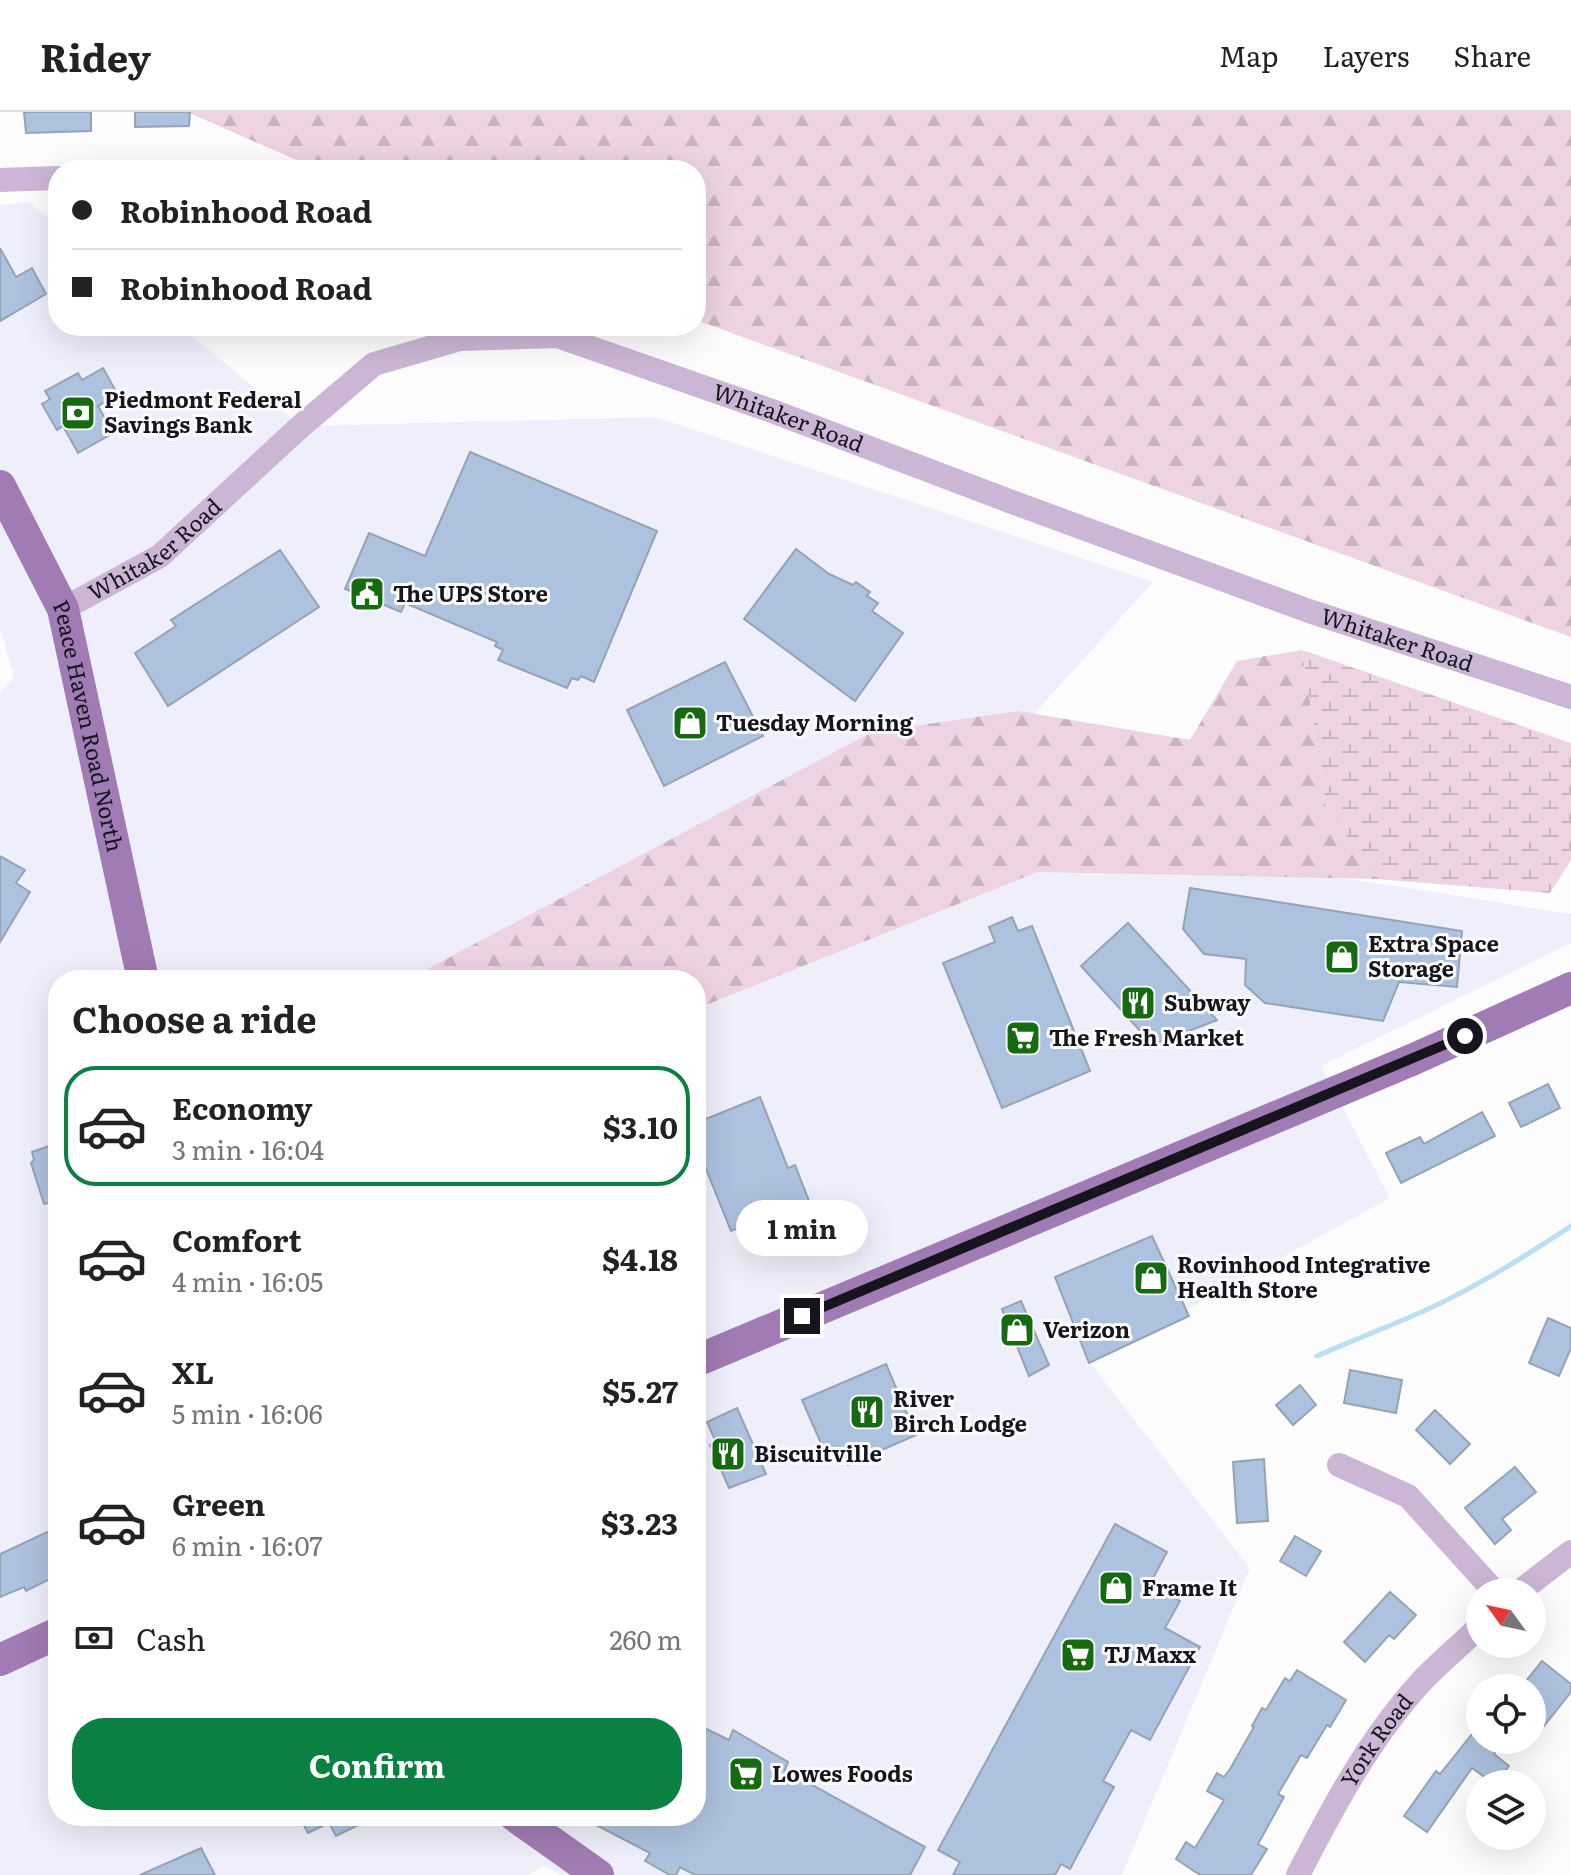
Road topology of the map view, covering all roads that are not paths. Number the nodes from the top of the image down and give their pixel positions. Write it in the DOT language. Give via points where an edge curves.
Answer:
graph roads {
  1 [pos="48,178"];
  2 [pos="0,180"];
  3 [pos="0,486"];
  4 [pos="63,609"];
  5 [pos="1571,697"];
  6 [pos="141,970"];
  7 [pos="1571,988"];
  8 [pos="706,1357"];
  9 [pos="1339,1465"];
  10 [pos="1571,1552"];
  11 [pos="1482,1578"];
  12 [pos="1537,1578"];
  13 [pos="48,1638"];
  14 [pos="1466,1639"];
  15 [pos="0,1660"];
  16 [pos="529,1826"];
  17 [pos="598,1875"];
  18 [pos="1298,1875"];
  1 -- 2 [label="street"];
  3 -- 4 [label="main road, Peace Haven Road North"];
  4 -- 5 [label="street, Whitaker Road" via="160,556 374,364 460,339 557,336 1309,611"];
  4 -- 6 [label="main road, Peace Haven Road North"];
  7 -- 8 [label="main road"];
  9 -- 11 [label="street" via="1408,1496"];
  10 -- 12 [label="street"];
  13 -- 15 [label="main road"];
  14 -- 18 [label="street, York Road" via="1421,1682 1376,1738 1334,1803"];
  16 -- 17 [label="main road"];
}
